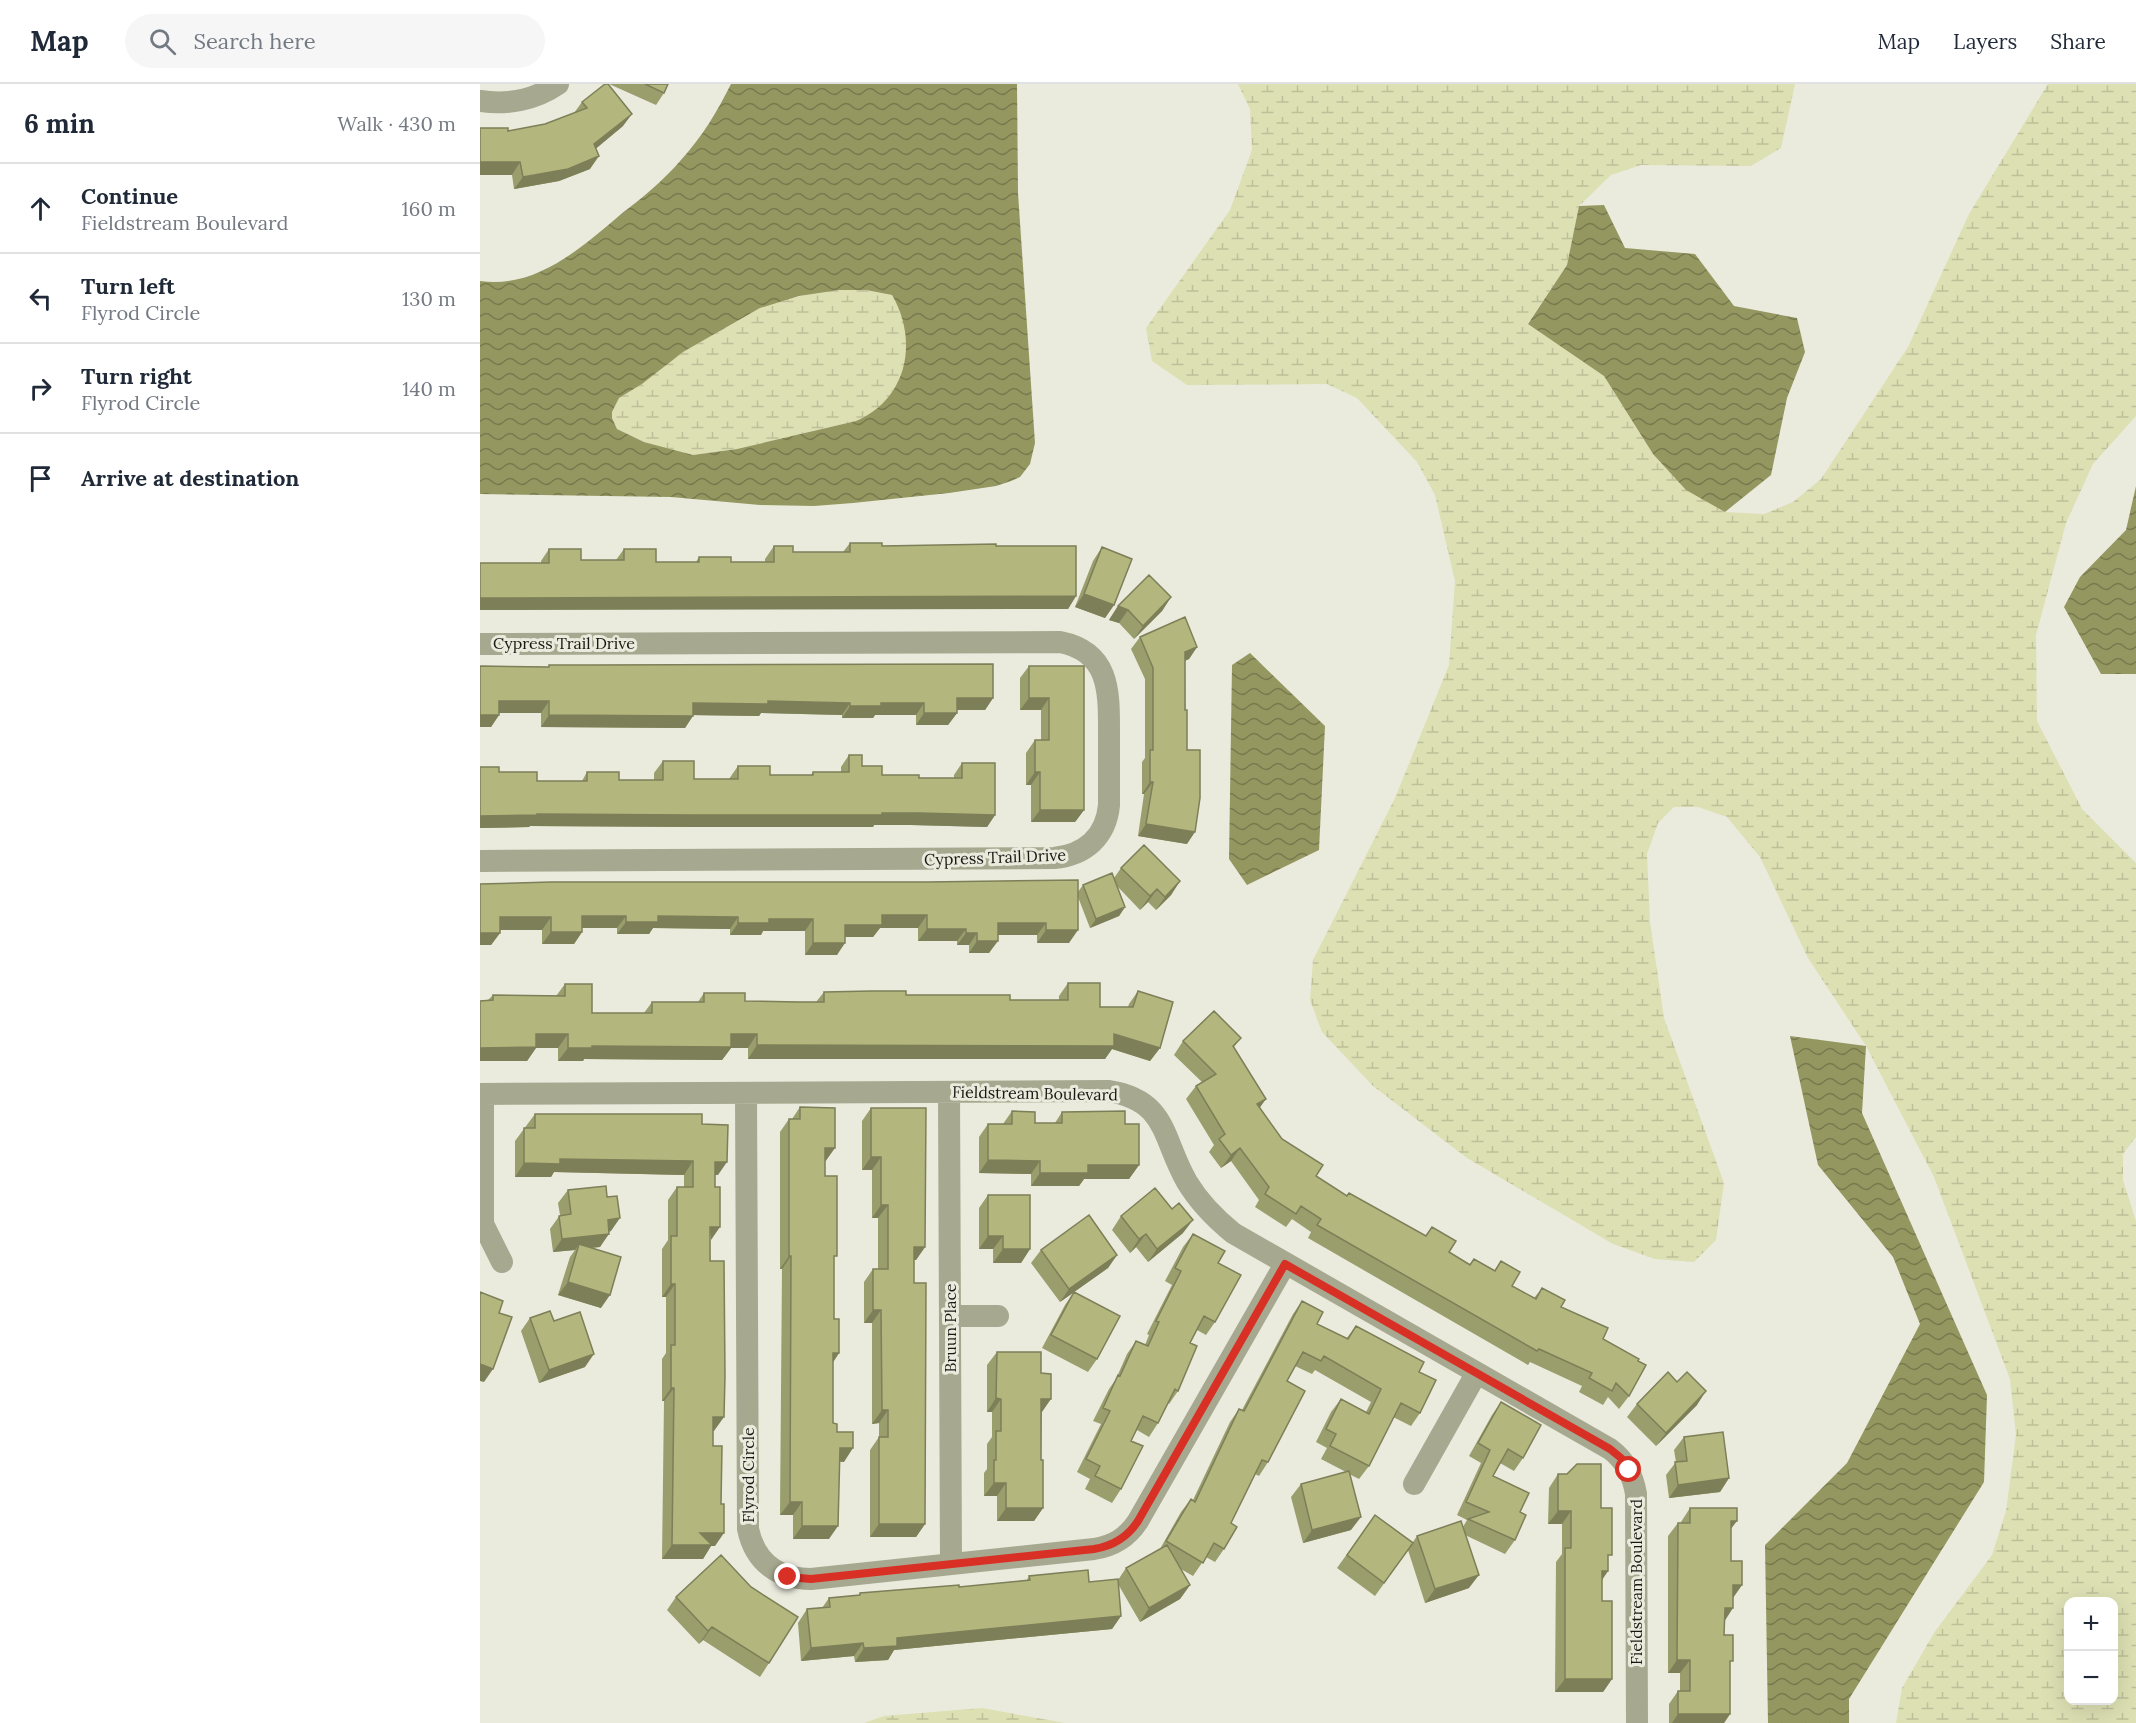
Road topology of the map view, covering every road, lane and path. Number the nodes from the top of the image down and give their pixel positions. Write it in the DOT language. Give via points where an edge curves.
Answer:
graph roads {
  1 [pos="558,84"];
  2 [pos="480,101"];
  3 [pos="480,644"];
  4 [pos="480,861"];
  5 [pos="949,1092"];
  6 [pos="746,1093"];
  7 [pos="481,1094"];
  8 [pos="502,1263"];
  9 [pos="1285,1264"];
  10 [pos="950,1316"];
  11 [pos="998,1316"];
  12 [pos="1476,1374"];
  13 [pos="1414,1484"];
  14 [pos="951,1564"];
  15 [pos="1637,1723"];
  1 -- 2 [label="street" via="521,100"];
  3 -- 4 [label="street, Cypress Trail Drive" via="1065,643 1091,657 1107,683 1109,805 1098,837 1082,851 1064,858"];
  5 -- 6 [label="street, Fieldstream Boulevard"];
  5 -- 9 [label="street, Fieldstream Boulevard" via="1108,1091 1140,1101 1160,1122 1189,1185 1214,1216 1239,1237"];
  5 -- 10 [label="street, Bruun Place"];
  6 -- 7 [label="street, Fieldstream Boulevard"];
  6 -- 14 [label="street, Flyrod Circle" via="748,1529 753,1547 770,1568 802,1579"];
  7 -- 8 [label="street" via="483,1224"];
  9 -- 12 [label="street, Fieldstream Boulevard"];
  9 -- 14 [label="street, Flyrod Circle" via="1128,1534 1099,1548"];
  10 -- 11 [label="street"];
  10 -- 14 [label="street, Bruun Place"];
  12 -- 13 [label="street"];
  12 -- 15 [label="street, Fieldstream Boulevard" via="1610,1449 1631,1475 1635,1494"];
}
